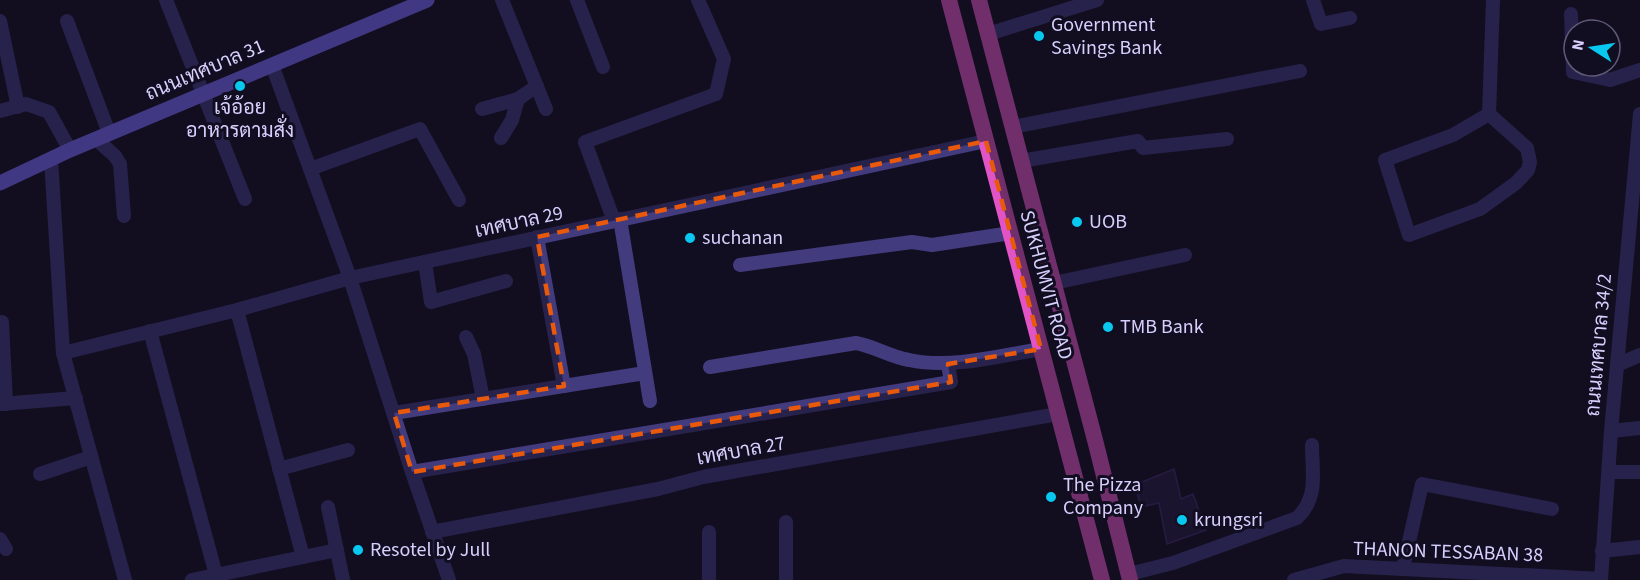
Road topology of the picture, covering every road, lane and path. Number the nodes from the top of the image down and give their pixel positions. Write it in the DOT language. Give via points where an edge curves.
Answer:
graph roads {
  1 [pos="166,0"];
  2 [pos="427,0"];
  3 [pos="502,0"];
  4 [pos="577,0"];
  5 [pos="698,0"];
  6 [pos="949,0"];
  7 [pos="979,0"];
  8 [pos="1096,0"];
  9 [pos="1313,0"];
  10 [pos="1493,0"];
  11 [pos="1571,14"];
  12 [pos="1350,18"];
  13 [pos="0,21"];
  14 [pos="67,21"];
  15 [pos="988,34"];
  16 [pos="272,65"];
  17 [pos="603,67"];
  18 [pos="1640,70"];
  19 [pos="1300,71"];
  20 [pos="537,86"];
  21 [pos="203,93"];
  22 [pos="518,99"];
  23 [pos="18,107"];
  24 [pos="483,109"];
  25 [pos="546,109"];
  26 [pos="0,111"];
  27 [pos="1489,114"];
  28 [pos="1640,114"];
  29 [pos="1012,127"];
  30 [pos="102,136"];
  31 [pos="501,138"];
  32 [pos="1227,139"];
  33 [pos="986,141"];
  34 [pos="70,150"];
  35 [pos="51,159"];
  36 [pos="1021,160"];
  37 [pos="310,169"];
  38 [pos="0,183"];
  39 [pos="245,199"];
  40 [pos="459,200"];
  41 [pos="124,216"];
  42 [pos="617,220"];
  43 [pos="1011,233"];
  44 [pos="537,237"];
  45 [pos="1185,255"];
  46 [pos="425,262"];
  47 [pos="740,265"];
  48 [pos="350,278"];
  49 [pos="506,281"];
  50 [pos="1054,283"];
  51 [pos="237,310"];
  52 [pos="2,322"];
  53 [pos="150,331"];
  54 [pos="466,337"];
  55 [pos="1041,349"];
  56 [pos="63,354"];
  57 [pos="1640,354"];
  58 [pos="948,364"];
  59 [pos="1617,365"];
  60 [pos="710,366"];
  61 [pos="645,373"];
  62 [pos="564,386"];
  63 [pos="75,398"];
  64 [pos="483,399"];
  65 [pos="650,402"];
  66 [pos="3,404"];
  67 [pos="394,413"];
  68 [pos="1059,414"];
  69 [pos="1640,428"];
  70 [pos="1611,431"];
  71 [pos="1312,445"];
  72 [pos="348,450"];
  73 [pos="91,457"];
  74 [pos="279,469"];
  75 [pos="412,472"];
  76 [pos="1609,472"];
  77 [pos="1640,472"];
  78 [pos="40,474"];
  79 [pos="328,507"];
  80 [pos="1552,509"];
  81 [pos="786,522"];
  82 [pos="432,532"];
  83 [pos="708,532"];
  84 [pos="1640,547"];
  85 [pos="337,549"];
  86 [pos="1602,551"];
  87 [pos="303,557"];
  88 [pos="1403,568"];
  89 [pos="1370,573"];
  90 [pos="216,575"];
  91 [pos="1129,577"];
  92 [pos="1601,579"];
  93 [pos="125,580"];
  94 [pos="192,580"];
  95 [pos="343,580"];
  96 [pos="449,580"];
  97 [pos="709,580"];
  98 [pos="786,580"];
  99 [pos="1102,580"];
  100 [pos="1294,580"];
  1 -- 21 [label="street"];
  2 -- 16 [label="main road, ถนนเทศบาล 31"];
  3 -- 20 [label="street"];
  4 -- 17 [label="street"];
  5 -- 42 [label="street" via="724,59 716,94 585,142"];
  6 -- 33 [label="highway, SUKHUMVIT ROAD"];
  7 -- 15 [label="highway, SUKHUMVIT ROAD"];
  8 -- 15 [label="street"];
  9 -- 12 [label="street" via="1321,24"];
  10 -- 27 [label="street"];
  11 -- 18 [label="street" via="1573,72 1610,80"];
  13 -- 23 [label="street"];
  14 -- 30 [label="street"];
  15 -- 29 [label="highway, SUKHUMVIT ROAD"];
  16 -- 21 [label="main road, ถนนเทศบาล 31"];
  16 -- 37 [label="street"];
  19 -- 29 [label="street"];
  20 -- 22 [label="street"];
  20 -- 25 [label="street"];
  21 -- 30 [label="main road, ถนนเทศบาล 31"];
  21 -- 39 [label="street"];
  22 -- 24 [label="street"];
  22 -- 31 [label="street"];
  23 -- 26 [label="street"];
  23 -- 34 [label="street" via="26,104 49,112"];
  27 -- 27 [label="street" via="1527,148 1528,170 1480,209 1409,235 1385,160 1453,135"];
  28 -- 59 [label="street, ถนนเทศบาล 34/2"];
  29 -- 36 [label="highway, SUKHUMVIT ROAD"];
  30 -- 34 [label="main road, ถนนเทศบาล 31"];
  30 -- 41 [label="street" via="120,164"];
  32 -- 36 [label="street" via="1143,148 1138,141"];
  33 -- 42 [label="street, เทศบาล 29"];
  33 -- 43 [label="highway, SUKHUMVIT ROAD"];
  34 -- 35 [label="main road, ถนนเทศบาล 31"];
  35 -- 38 [label="main road, ถนนเทศบาล 31"];
  35 -- 56 [label="street"];
  36 -- 50 [label="highway, SUKHUMVIT ROAD"];
  37 -- 40 [label="street" via="420,129"];
  37 -- 48 [label="street"];
  42 -- 44 [label="street, เทศบาล 29"];
  42 -- 61 [label="street"];
  43 -- 47 [label="street"];
  43 -- 55 [label="highway, SUKHUMVIT ROAD"];
  44 -- 46 [label="street, เทศบาล 29"];
  44 -- 62 [label="street"];
  45 -- 50 [label="street"];
  46 -- 48 [label="street, เทศบาล 29"];
  46 -- 49 [label="street" via="431,302"];
  48 -- 51 [label="street, เทศบาล 29"];
  48 -- 67 [label="street"];
  50 -- 91 [label="highway, SUKHUMVIT ROAD"];
  51 -- 53 [label="street, เทศบาล 29"];
  51 -- 74 [label="street"];
  52 -- 66 [label="street"];
  53 -- 56 [label="street, เทศบาล 29"];
  53 -- 90 [label="street"];
  54 -- 64 [label="street" via="474,354"];
  55 -- 58 [label="street"];
  55 -- 68 [label="highway, SUKHUMVIT ROAD"];
  56 -- 63 [label="street"];
  57 -- 59 [label="street"];
  58 -- 60 [label="street" via="909,360 856,343"];
  58 -- 75 [label="street" via="951,382"];
  59 -- 70 [label="street, ถนนเทศบาล 34/2"];
  61 -- 62 [label="street"];
  61 -- 65 [label="street"];
  62 -- 64 [label="street"];
  63 -- 66 [label="street"];
  63 -- 73 [label="street"];
  64 -- 67 [label="street"];
  67 -- 75 [label="street"];
  68 -- 82 [label="street, เทศบาล 27" via="703,477"];
  68 -- 99 [label="highway, SUKHUMVIT ROAD"];
  69 -- 70 [label="street"];
  70 -- 76 [label="street, ถนนเทศบาล 34/2"];
  71 -- 91 [label="street" via="1313,492 1307,509 1298,518"];
  72 -- 74 [label="street"];
  73 -- 78 [label="street"];
  73 -- 93 [label="street"];
  74 -- 87 [label="street"];
  75 -- 82 [label="street"];
  76 -- 77 [label="street"];
  76 -- 86 [label="street, ถนนเทศบาล 34/2"];
  79 -- 85 [label="street"];
  80 -- 88 [label="street" via="1422,484"];
  81 -- 98 [label="street"];
  82 -- 96 [label="street"];
  83 -- 97 [label="street"];
  84 -- 86 [label="street"];
  85 -- 87 [label="street"];
  85 -- 95 [label="street"];
  86 -- 92 [label="street, ถนนเทศบาล 34/2"];
  87 -- 90 [label="street"];
  88 -- 89 [label="street, THANON TESSABAN 38"];
  88 -- 92 [label="street, THANON TESSABAN 38"];
  89 -- 100 [label="street, THANON TESSABAN 38" via="1344,566"];
  90 -- 94 [label="street"];
}
